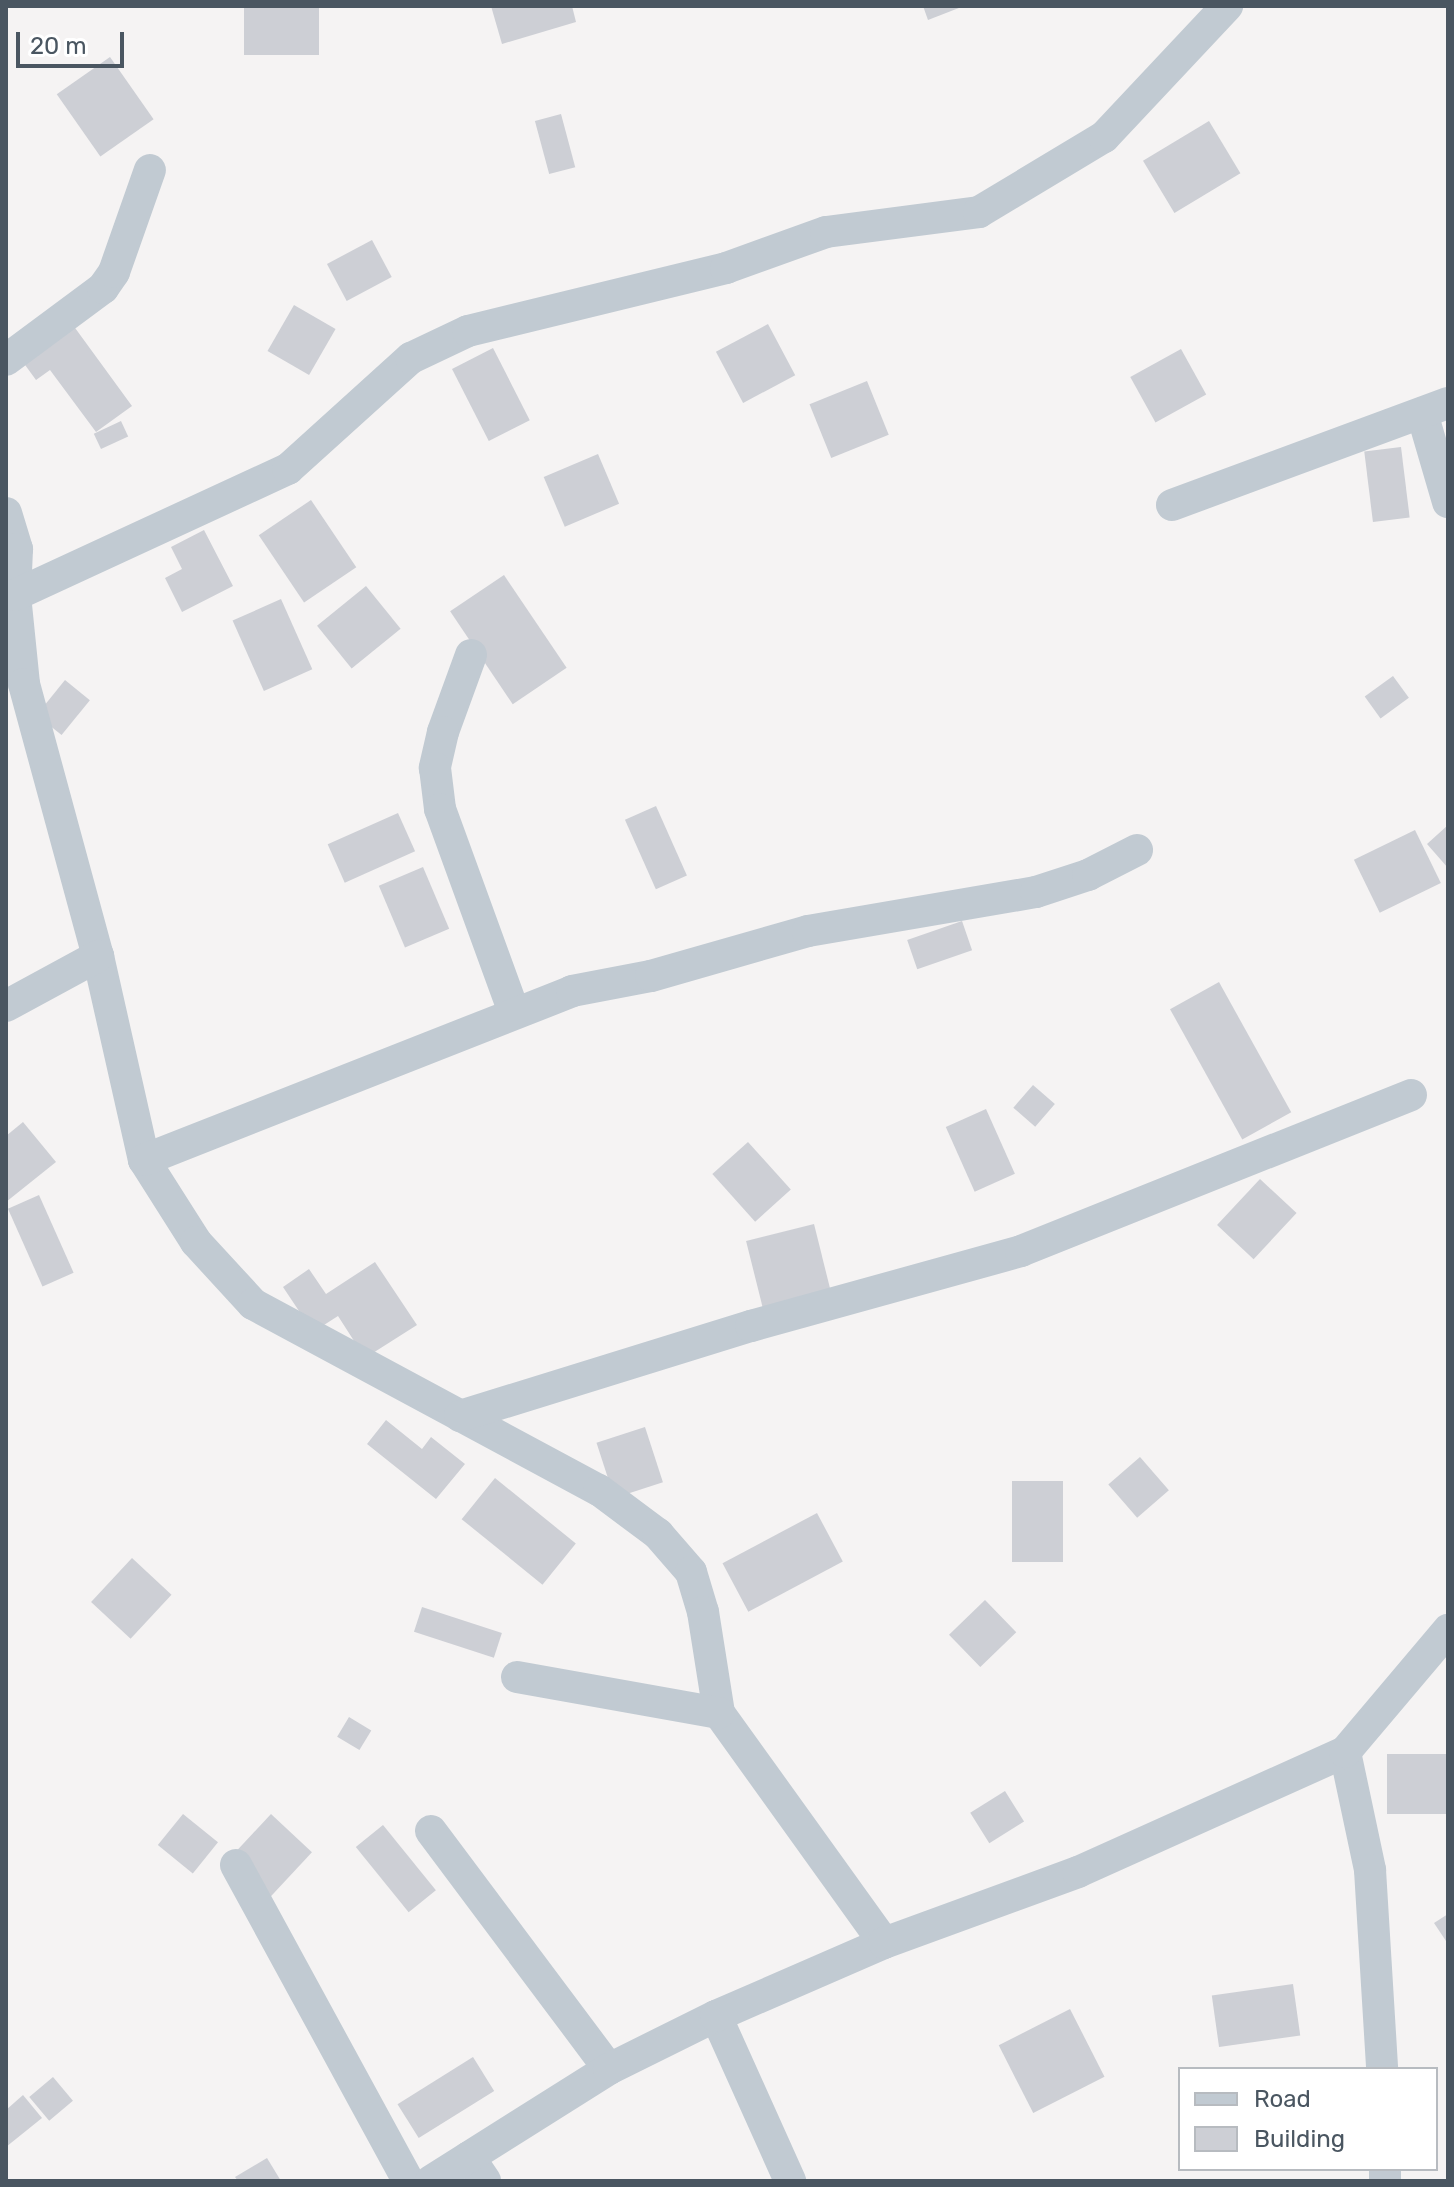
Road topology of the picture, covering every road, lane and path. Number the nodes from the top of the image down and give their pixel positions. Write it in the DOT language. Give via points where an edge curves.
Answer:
graph roads {
  1 [pos="1227,6"];
  2 [pos="150,170"];
  3 [pos="6,360"];
  4 [pos="1435,408"];
  5 [pos="1448,502"];
  6 [pos="1172,505"];
  7 [pos="6,513"];
  8 [pos="15,595"];
  9 [pos="471,655"];
  10 [pos="1137,850"];
  11 [pos="98,956"];
  12 [pos="6,1006"];
  13 [pos="514,1012"];
  14 [pos="1411,1095"];
  15 [pos="144,1160"];
  16 [pos="460,1416"];
  17 [pos="1448,1630"];
  18 [pos="517,1677"];
  19 [pos="719,1713"];
  20 [pos="1345,1752"];
  21 [pos="431,1831"];
  22 [pos="236,1865"];
  23 [pos="884,1943"];
  24 [pos="716,2016"];
  25 [pos="1382,2067"];
  26 [pos="609,2069"];
  27 [pos="477,2169"];
  28 [pos="408,2181"];
  29 [pos="431,2181"];
  30 [pos="790,2181"];
  1 -- 8 [label="street" via="1104,137 979,212 826,232 726,268 468,331 411,358 288,469"];
  2 -- 3 [label="street" via="114,272 103,288"];
  4 -- 5 [label="street"];
  4 -- 6 [label="street"];
  7 -- 8 [label="street" via="17,549"];
  8 -- 11 [label="street" via="24,684"];
  9 -- 13 [label="street" via="435,768 440,809"];
  10 -- 13 [label="street" via="1088,875 1036,892 808,931 651,976 572,991"];
  11 -- 12 [label="street"];
  11 -- 15 [label="street"];
  13 -- 15 [label="street"];
  14 -- 16 [label="street" via="1021,1251 751,1326"];
  15 -- 16 [label="street" via="196,1242 253,1304"];
  16 -- 19 [label="street" via="599,1490 666,1543 691,1572"];
  17 -- 20 [label="street"];
  18 -- 19 [label="street"];
  19 -- 23 [label="street"];
  20 -- 23 [label="street" via="1078,1872"];
  20 -- 25 [label="street" via="1370,1870"];
  21 -- 26 [label="street"];
  22 -- 28 [label="street"];
  23 -- 24 [label="street"];
  24 -- 26 [label="street"];
  24 -- 30 [label="street"];
  26 -- 27 [label="street"];
  27 -- 29 [label="street"];
}
